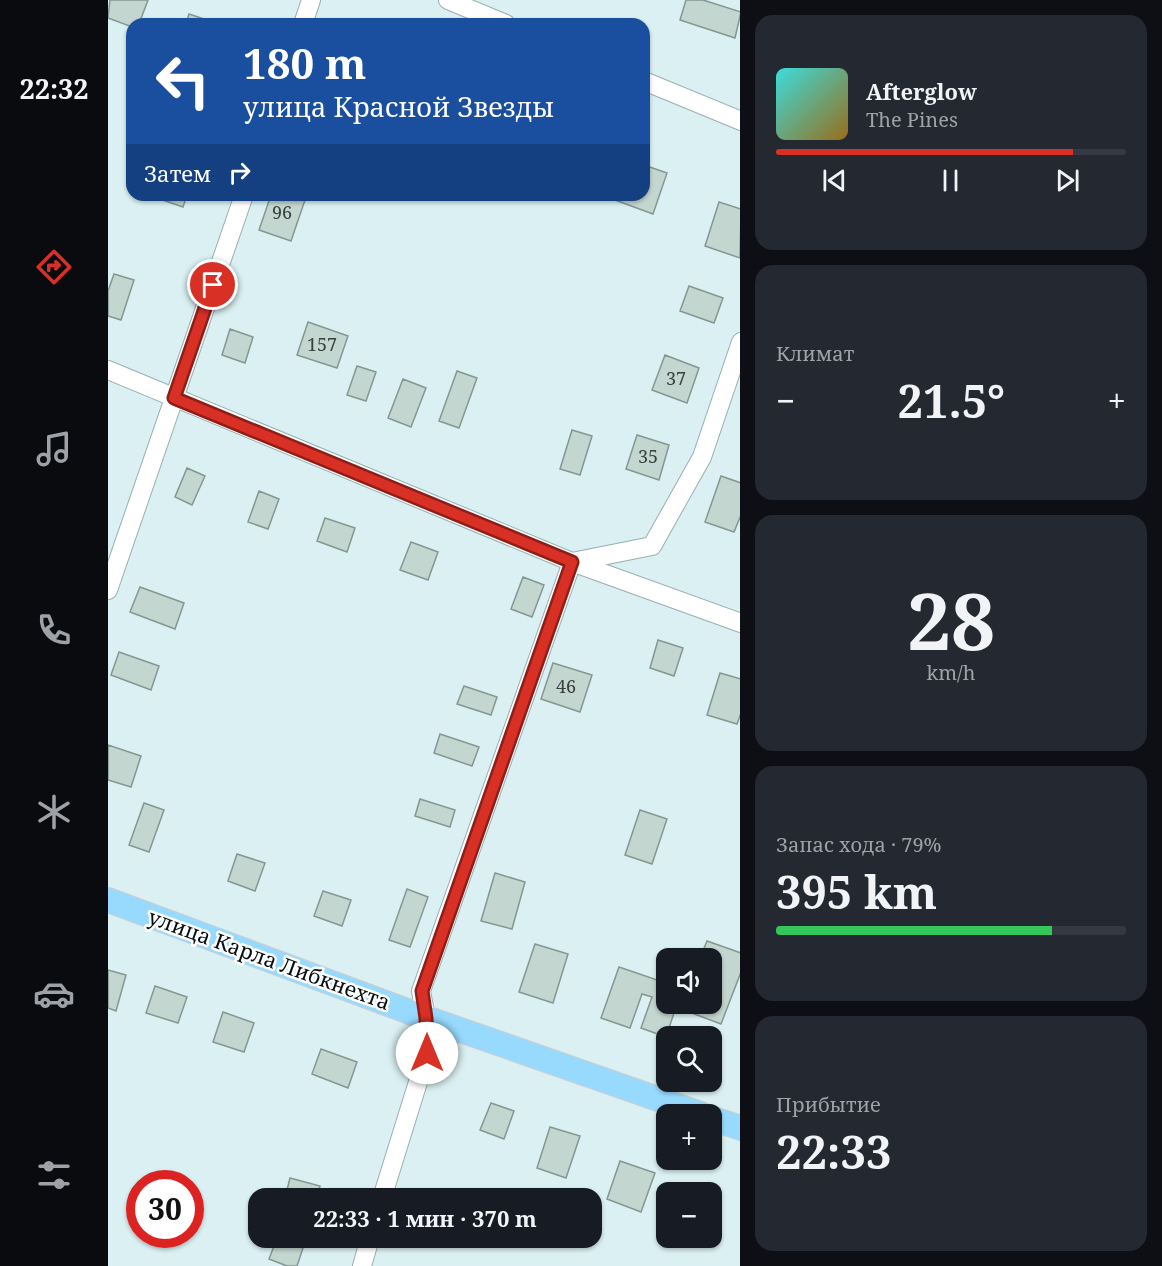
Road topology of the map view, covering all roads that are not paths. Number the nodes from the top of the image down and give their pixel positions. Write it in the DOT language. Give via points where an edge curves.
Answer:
graph roads {
  1 [pos="311,0"];
  2 [pos="448,0"];
  3 [pos="305,18"];
  4 [pos="492,18"];
  5 [pos="650,83"];
  6 [pos="740,121"];
  7 [pos="242,201"];
  8 [pos="740,345"];
  9 [pos="108,370"];
  10 [pos="174,398"];
  11 [pos="572,562"];
  12 [pos="108,590"];
  13 [pos="740,623"];
  14 [pos="108,900"];
  15 [pos="426,1018"];
  16 [pos="672,1104"];
  17 [pos="722,1122"];
  18 [pos="740,1128"];
  19 [pos="385,1188"];
  20 [pos="367,1248"];
  21 [pos="362,1266"];
  1 -- 3 [label="street"];
  2 -- 4 [label="street"];
  5 -- 6 [label="street"];
  7 -- 10 [label="street"];
  8 -- 11 [label="street" via="702,457 652,546"];
  9 -- 10 [label="street"];
  10 -- 11 [label="street"];
  10 -- 12 [label="street"];
  11 -- 13 [label="street"];
  11 -- 15 [label="street" via="422,991"];
  14 -- 15 [label="main road, улица Карла Либкнехта"];
  15 -- 16 [label="main road, улица Карла Либкнехта"];
  15 -- 19 [label="street" via="427,1053"];
  17 -- 18 [label="main road"];
  20 -- 21 [label="street"];
}
